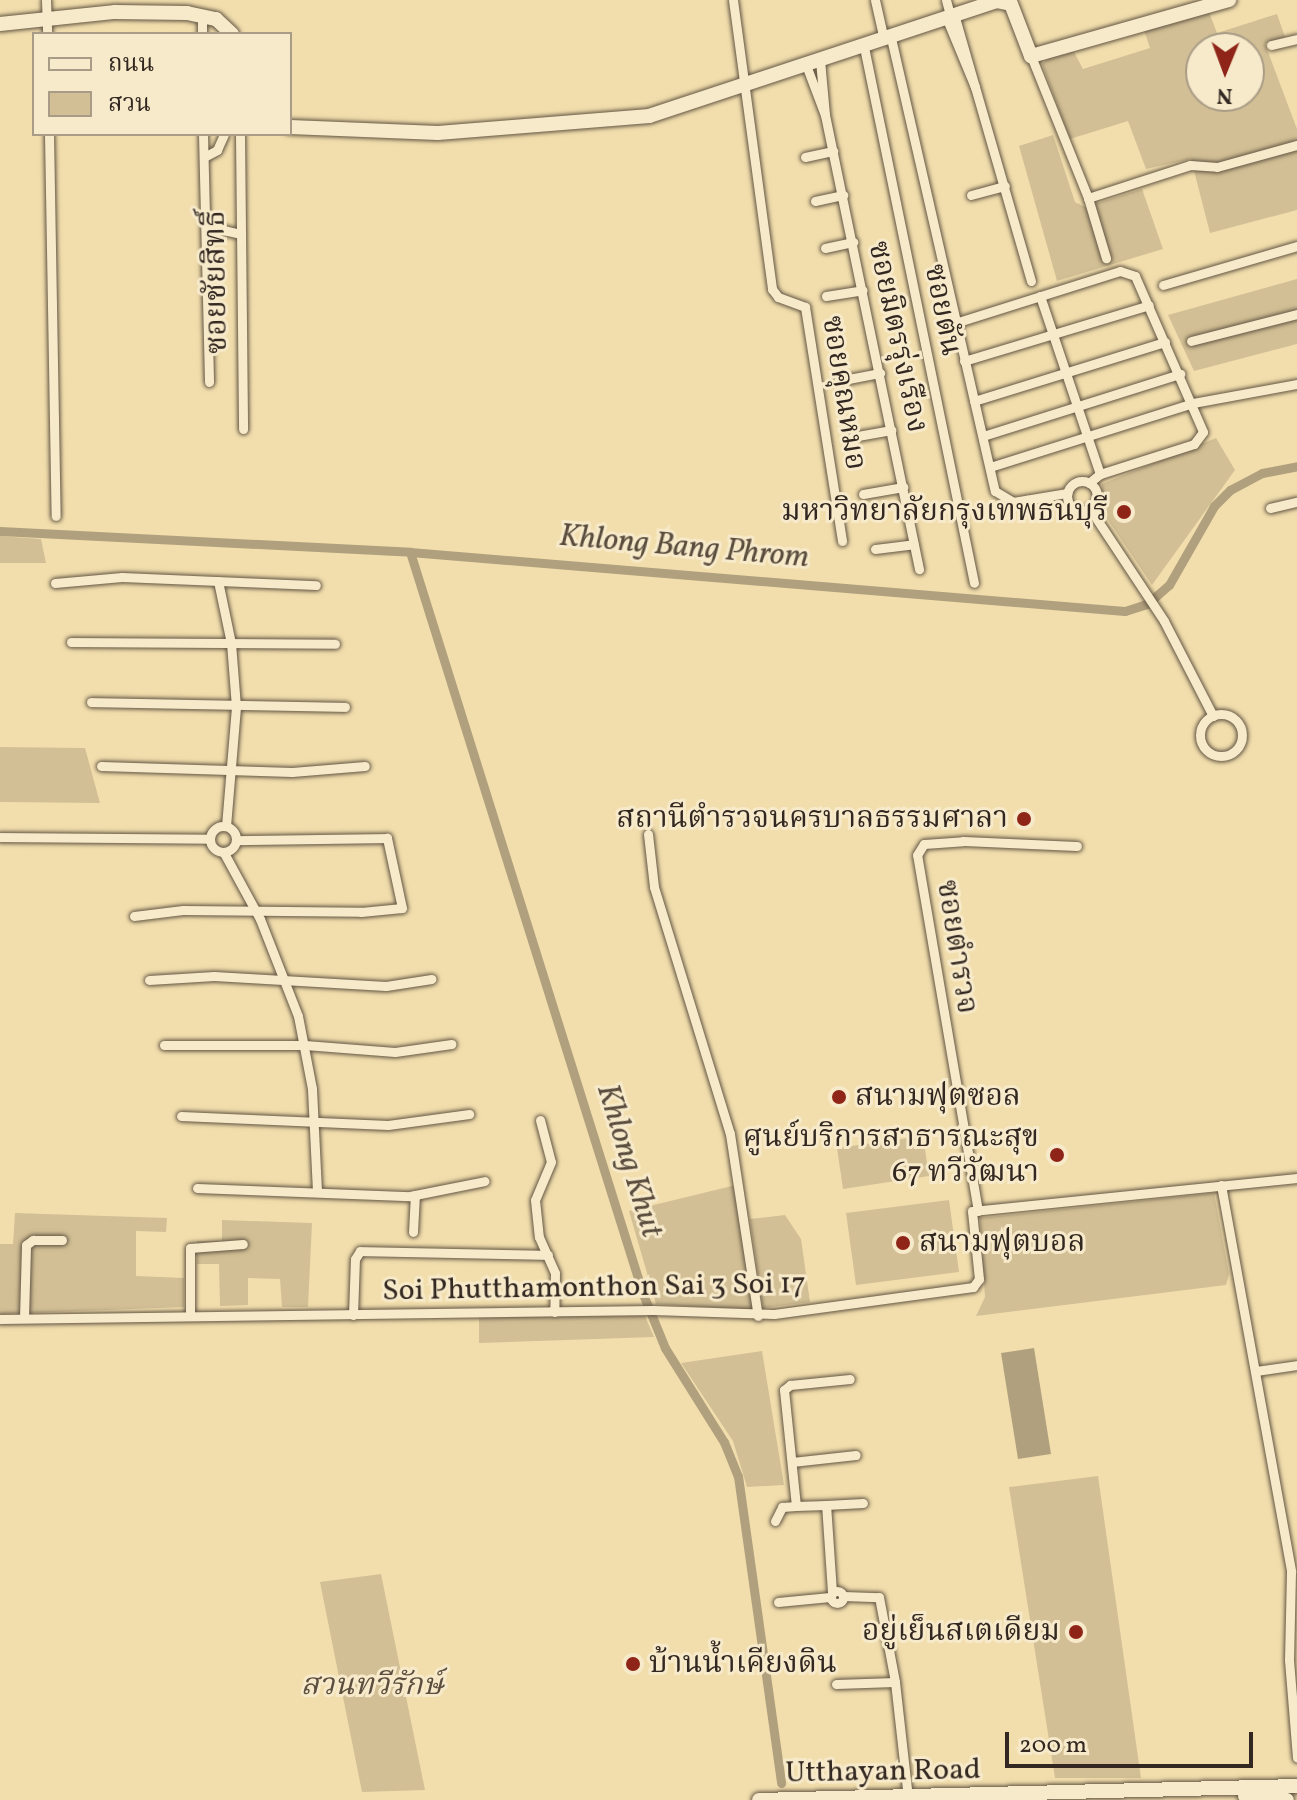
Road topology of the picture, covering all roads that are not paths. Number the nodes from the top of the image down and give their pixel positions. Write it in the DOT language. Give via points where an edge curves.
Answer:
graph roads {
  1 [pos="46,0"];
  2 [pos="733,0"];
  3 [pos="875,0"];
  4 [pos="946,0"];
  5 [pos="1229,0"];
  6 [pos="115,6"];
  7 [pos="202,15"];
  8 [pos="950,15"];
  9 [pos="0,24"];
  10 [pos="47,26"];
  11 [pos="202,32"];
  12 [pos="230,32"];
  13 [pos="888,39"];
  14 [pos="1297,39"];
  15 [pos="1271,45"];
  16 [pos="864,47"];
  17 [pos="1031,56"];
  18 [pos="813,63"];
  19 [pos="745,86"];
  20 [pos="825,115"];
  21 [pos="292,127"];
  22 [pos="49,136"];
  23 [pos="203,136"];
  24 [pos="223,136"];
  25 [pos="240,136"];
  26 [pos="1297,145"];
  27 [pos="833,151"];
  28 [pos="204,157"];
  29 [pos="805,157"];
  30 [pos="1005,186"];
  31 [pos="843,195"];
  32 [pos="971,195"];
  33 [pos="1088,198"];
  34 [pos="815,201"];
  35 [pos="206,226"];
  36 [pos="240,234"];
  37 [pos="853,242"];
  38 [pos="1297,246"];
  39 [pos="825,248"];
  40 [pos="1106,258"];
  41 [pos="1031,281"];
  42 [pos="1163,285"];
  43 [pos="863,290"];
  44 [pos="826,296"];
  45 [pos="1040,296"];
  46 [pos="1149,305"];
  47 [pos="1297,314"];
  48 [pos="955,323"];
  49 [pos="1053,334"];
  50 [pos="1191,341"];
  51 [pos="1165,342"];
  52 [pos="964,361"];
  53 [pos="880,373"];
  54 [pos="1066,373"];
  55 [pos="1180,374"];
  56 [pos="838,381"];
  57 [pos="209,382"];
  58 [pos="1297,384"];
  59 [pos="974,401"];
  60 [pos="1193,403"];
  61 [pos="1077,406"];
  62 [pos="243,429"];
  63 [pos="891,430"];
  64 [pos="983,436"];
  65 [pos="852,437"];
  66 [pos="1087,437"];
  67 [pos="990,467"];
  68 [pos="1100,474"];
  69 [pos="1089,483"];
  70 [pos="903,487"];
  71 [pos="1067,493"];
  72 [pos="863,494"];
  73 [pos="1297,502"];
  74 [pos="1270,508"];
  75 [pos="1090,509"];
  76 [pos="56,516"];
  77 [pos="842,541"];
  78 [pos="914,544"];
  79 [pos="875,549"];
  80 [pos="919,569"];
  81 [pos="218,581"];
  82 [pos="55,583"];
  83 [pos="974,583"];
  84 [pos="316,585"];
  85 [pos="71,642"];
  86 [pos="231,643"];
  87 [pos="335,644"];
  88 [pos="91,702"];
  89 [pos="236,707"];
  90 [pos="345,707"];
  91 [pos="1213,716"];
  92 [pos="101,766"];
  93 [pos="365,766"];
  94 [pos="233,771"];
  95 [pos="226,826"];
  96 [pos="648,834"];
  97 [pos="0,837"];
  98 [pos="209,839"];
  99 [pos="236,840"];
  100 [pos="1077,846"];
  101 [pos="224,853"];
  102 [pos="255,910"];
  103 [pos="134,916"];
  104 [pos="431,979"];
  105 [pos="149,980"];
  106 [pos="286,980"];
  107 [pos="451,1044"];
  108 [pos="164,1045"];
  109 [pos="305,1045"];
  110 [pos="469,1114"];
  111 [pos="181,1116"];
  112 [pos="315,1120"];
  113 [pos="540,1120"];
  114 [pos="1297,1178"];
  115 [pos="485,1181"];
  116 [pos="1221,1185"];
  117 [pos="197,1188"];
  118 [pos="317,1192"];
  119 [pos="415,1195"];
  120 [pos="978,1211"];
  121 [pos="413,1232"];
  122 [pos="62,1240"];
  123 [pos="243,1244"];
  124 [pos="548,1255"];
  125 [pos="554,1312"];
  126 [pos="353,1315"];
  127 [pos="190,1316"];
  128 [pos="758,1316"];
  129 [pos="24,1318"];
  130 [pos="0,1319"];
  131 [pos="1297,1365"];
  132 [pos="1256,1371"];
  133 [pos="850,1379"];
  134 [pos="856,1455"];
  135 [pos="792,1462"];
  136 [pos="863,1503"];
  137 [pos="826,1505"];
  138 [pos="796,1506"];
  139 [pos="775,1521"];
  140 [pos="1294,1571"];
  141 [pos="831,1595"];
  142 [pos="778,1602"];
  143 [pos="895,1682"];
  144 [pos="836,1684"];
  145 [pos="1297,1758"];
  146 [pos="1297,1786"];
  147 [pos="1193,1789"];
  148 [pos="908,1798"];
  149 [pos="850,1799"];
  150 [pos="759,1800"];
  151 [pos="1287,1800"];
  1 -- 10 [label="street"];
  2 -- 19 [label="street"];
  3 -- 13 [label="street"];
  4 -- 8 [label="street"];
  5 -- 17 [label="street"];
  6 -- 7 [label="street"];
  6 -- 10 [label="street"];
  7 -- 11 [label="street"];
  7 -- 12 [label="street"];
  8 -- 13 [label="street"];
  8 -- 17 [label="street" via="1006,0"];
  8 -- 30 [label="street"];
  9 -- 10 [label="street"];
  13 -- 16 [label="street"];
  13 -- 48 [label="street"];
  14 -- 15 [label="street"];
  16 -- 18 [label="street"];
  16 -- 83 [label="street, ซอยตัน"];
  17 -- 33 [label="street"];
  18 -- 19 [label="street"];
  18 -- 20 [label="street, ซอยมิตรรุ่งเรือง"];
  18 -- 20 [label="street, ซอยมิตรรุ่งเรือง"];
  19 -- 21 [label="street" via="649,116 592,123 438,133"];
  19 -- 77 [label="street, ซอยคุณหมอ" via="772,289 778,297 805,307"];
  20 -- 27 [label="street, ซอยมิตรรุ่งเรือง"];
  22 -- 76 [label="street"];
  23 -- 28 [label="street"];
  24 -- 28 [label="street" via="217,150"];
  25 -- 36 [label="street, ซอยชัยสิทธิ์"];
  26 -- 33 [label="street" via="1217,167 1190,165"];
  27 -- 29 [label="street"];
  27 -- 31 [label="street, ซอยมิตรรุ่งเรือง"];
  28 -- 35 [label="street"];
  30 -- 32 [label="street"];
  30 -- 41 [label="street"];
  31 -- 34 [label="street"];
  31 -- 37 [label="street, ซอยมิตรรุ่งเรือง"];
  33 -- 40 [label="street"];
  35 -- 36 [label="street"];
  35 -- 57 [label="street"];
  36 -- 62 [label="street, ซอยชัยสิทธิ์"];
  37 -- 39 [label="street"];
  37 -- 43 [label="street, ซอยมิตรรุ่งเรือง"];
  38 -- 42 [label="street"];
  43 -- 44 [label="street"];
  43 -- 53 [label="street, ซอยมิตรรุ่งเรือง"];
  45 -- 46 [label="street" via="1123,271 1137,278"];
  45 -- 48 [label="street"];
  45 -- 49 [label="street"];
  46 -- 49 [label="street"];
  46 -- 51 [label="street"];
  47 -- 50 [label="street"];
  48 -- 52 [label="street"];
  49 -- 52 [label="street"];
  49 -- 54 [label="street"];
  51 -- 54 [label="street"];
  51 -- 55 [label="street"];
  52 -- 59 [label="street"];
  53 -- 56 [label="street"];
  53 -- 63 [label="street, ซอยมิตรรุ่งเรือง"];
  54 -- 59 [label="street"];
  54 -- 61 [label="street"];
  55 -- 60 [label="street"];
  55 -- 61 [label="street"];
  58 -- 60 [label="street"];
  59 -- 64 [label="street"];
  60 -- 66 [label="street"];
  60 -- 68 [label="street" via="1203,425 1197,442"];
  61 -- 64 [label="street"];
  61 -- 66 [label="street"];
  63 -- 65 [label="street"];
  63 -- 70 [label="street, ซอยมิตรรุ่งเรือง"];
  64 -- 67 [label="street"];
  66 -- 67 [label="street"];
  66 -- 68 [label="street"];
  67 -- 71 [label="street" via="997,494 1007,501"];
  68 -- 69 [label="street"];
  69 -- 71 [label="street" via="1074,483"];
  69 -- 75 [label="street" via="1097,495"];
  70 -- 72 [label="street"];
  70 -- 78 [label="street, ซอยมิตรรุ่งเรือง"];
  71 -- 75 [label="street" via="1073,508"];
  73 -- 74 [label="street"];
  75 -- 91 [label="street" via="1164,621"];
  78 -- 79 [label="street"];
  78 -- 80 [label="street, ซอยมิตรรุ่งเรือง"];
  81 -- 82 [label="street" via="122,577"];
  81 -- 84 [label="street"];
  81 -- 86 [label="street"];
  85 -- 86 [label="street"];
  86 -- 87 [label="street"];
  86 -- 89 [label="street"];
  88 -- 89 [label="street"];
  89 -- 90 [label="street"];
  89 -- 94 [label="street"];
  91 -- 91 [label="street" via="1228,716 1240,727 1239,746 1228,755 1215,755 1201,743 1201,728"];
  92 -- 94 [label="street"];
  93 -- 94 [label="street"];
  94 -- 95 [label="street"];
  95 -- 98 [label="street" via="214,829"];
  95 -- 99 [label="street"];
  96 -- 128 [label="street" via="654,887 730,1134"];
  97 -- 98 [label="street"];
  98 -- 101 [label="street" via="213,849"];
  99 -- 101 [label="street"];
  99 -- 102 [label="street" via="387,838 401,909"];
  100 -- 120 [label="street, ซอยตำรวจ" via="963,841 919,847"];
  101 -- 102 [label="street"];
  102 -- 103 [label="street"];
  102 -- 106 [label="street"];
  104 -- 106 [label="street" via="395,986"];
  105 -- 106 [label="street"];
  106 -- 109 [label="street"];
  107 -- 109 [label="street" via="395,1052"];
  108 -- 109 [label="street"];
  109 -- 112 [label="street"];
  110 -- 112 [label="street" via="414,1124"];
  111 -- 112 [label="street"];
  112 -- 118 [label="street"];
  113 -- 124 [label="street" via="551,1162 535,1200 539,1237"];
  114 -- 116 [label="street"];
  115 -- 119 [label="street"];
  116 -- 120 [label="street"];
  116 -- 132 [label="street"];
  117 -- 118 [label="street"];
  118 -- 119 [label="street"];
  119 -- 121 [label="street"];
  120 -- 128 [label="street, Soi Phutthamonthon Sai 3 Soi 17" via="972,1211 979,1273 973,1287"];
  122 -- 129 [label="street" via="26,1245"];
  123 -- 127 [label="street" via="190,1248"];
  124 -- 125 [label="street" via="555,1273"];
  124 -- 126 [label="street" via="360,1251 355,1259"];
  125 -- 126 [label="street, Soi Phutthamonthon Sai 3 Soi 17"];
  125 -- 128 [label="street, Soi Phutthamonthon Sai 3 Soi 17"];
  126 -- 127 [label="street, Soi Phutthamonthon Sai 3 Soi 17"];
  127 -- 129 [label="street, Soi Phutthamonthon Sai 3 Soi 17"];
  129 -- 130 [label="street, Soi Phutthamonthon Sai 3 Soi 17"];
  131 -- 132 [label="street"];
  132 -- 140 [label="street"];
  133 -- 135 [label="street" via="786,1386"];
  134 -- 135 [label="street"];
  135 -- 138 [label="street"];
  136 -- 137 [label="street"];
  137 -- 138 [label="street"];
  137 -- 141 [label="street"];
  138 -- 139 [label="street" via="782,1507"];
  140 -- 145 [label="street" via="1289,1660"];
  141 -- 142 [label="street"];
  141 -- 143 [label="street" via="877,1595"];
  143 -- 144 [label="street"];
  143 -- 148 [label="street"];
  146 -- 147 [label="street, Utthayan Road"];
  147 -- 148 [label="street, Utthayan Road"];
  147 -- 151 [label="street"];
  148 -- 149 [label="street, Utthayan Road"];
  149 -- 150 [label="street, Utthayan Road"];
}
